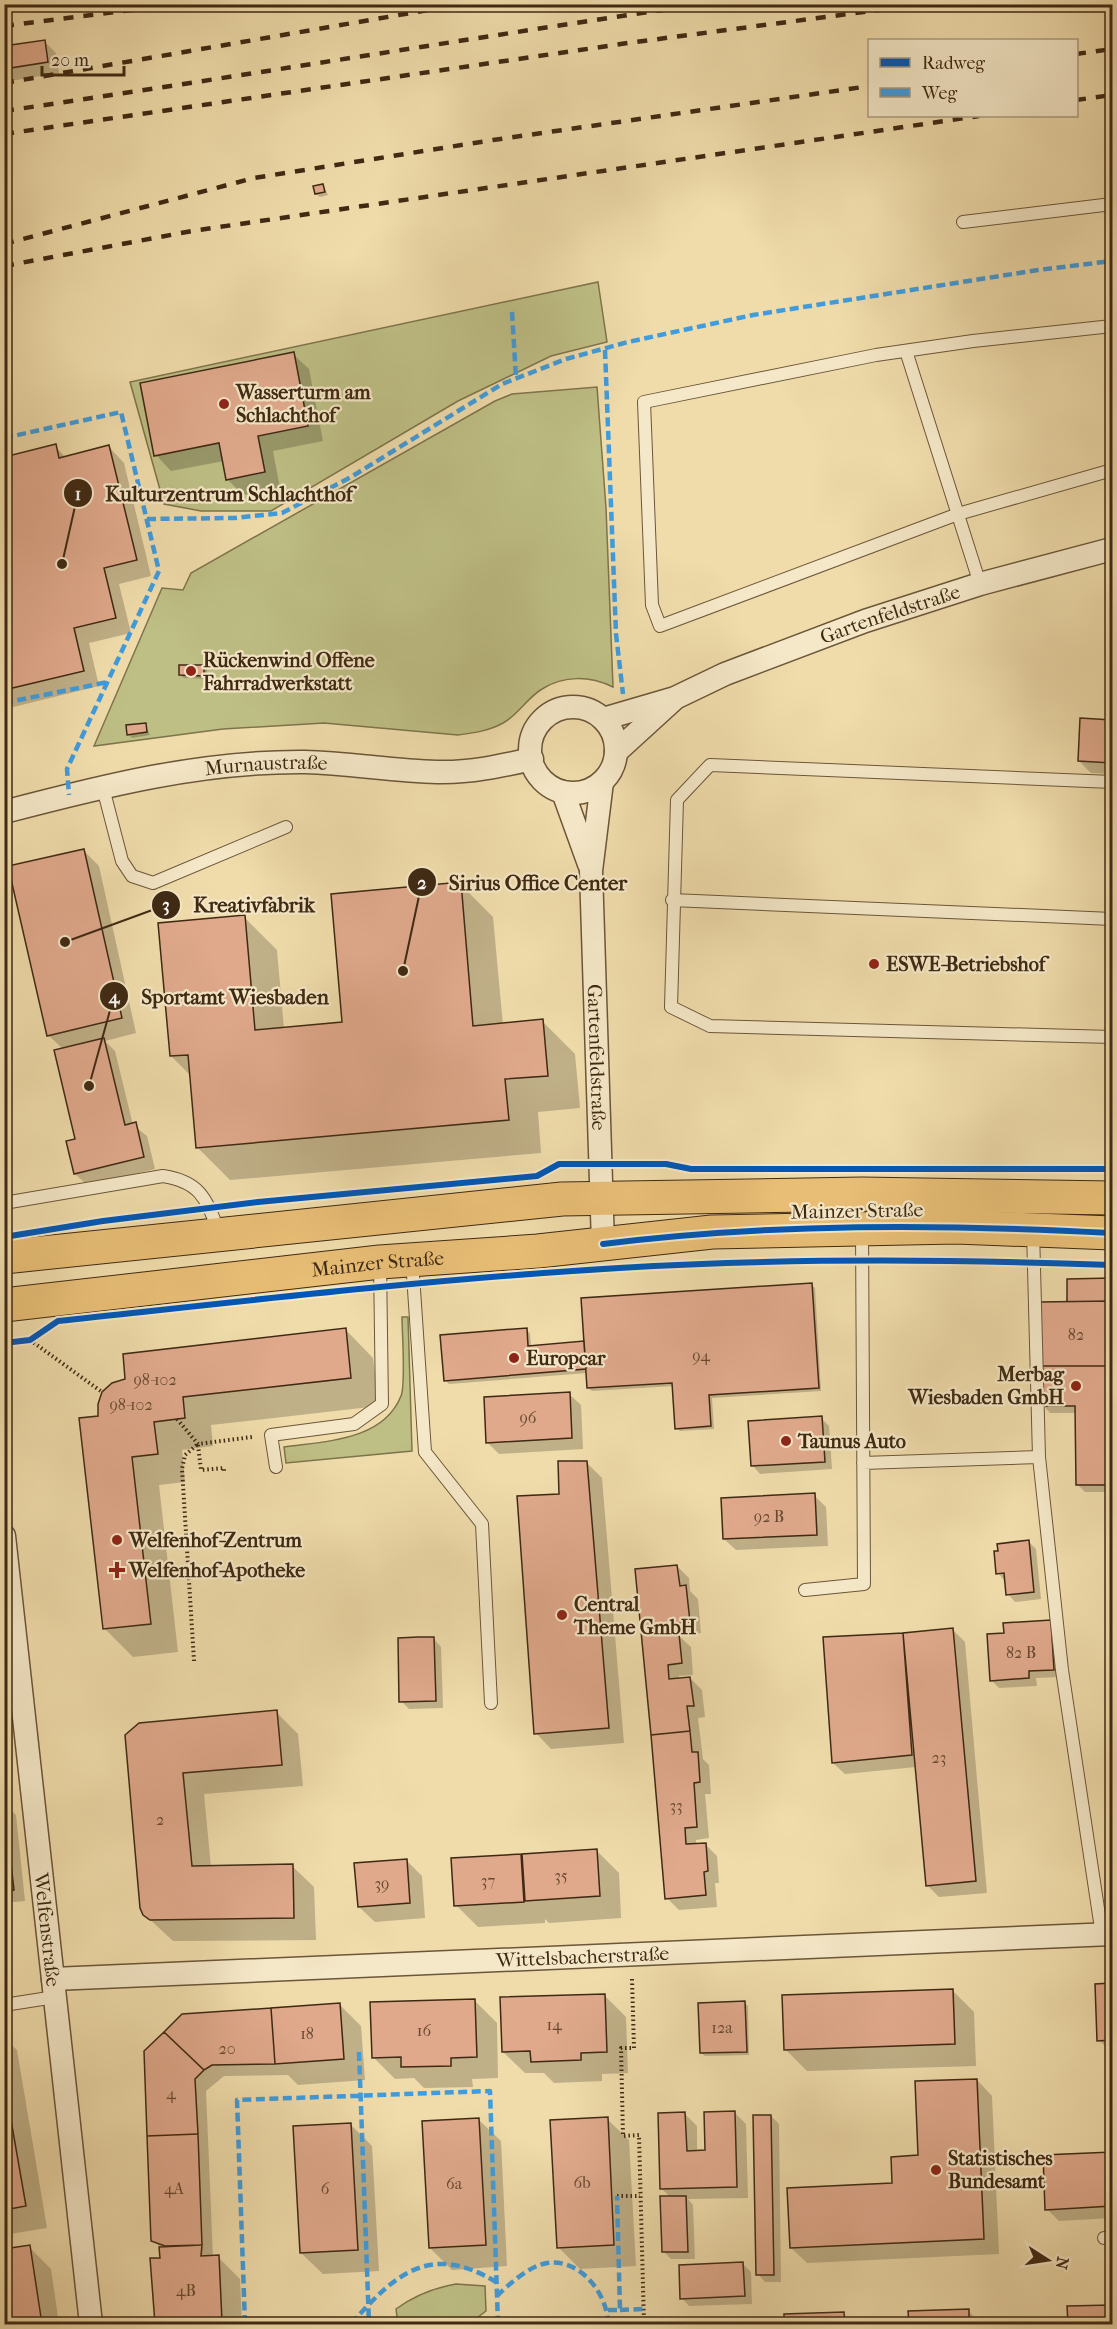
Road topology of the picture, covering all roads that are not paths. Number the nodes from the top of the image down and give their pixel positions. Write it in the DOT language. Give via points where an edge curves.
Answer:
graph roads {
  1 [pos="1113,204"];
  2 [pos="963,222"];
  3 [pos="1113,326"];
  4 [pos="906,351"];
  5 [pos="1113,470"];
  6 [pos="958,513"];
  7 [pos="1113,549"];
  8 [pos="980,584"];
  9 [pos="675,698"];
  10 [pos="603,719"];
  11 [pos="616,752"];
  12 [pos="531,759"];
  13 [pos="602,782"];
  14 [pos="1113,782"];
  15 [pos="103,788"];
  16 [pos="563,792"];
  17 [pos="4,812"];
  18 [pos="286,826"];
  19 [pos="591,871"];
  20 [pos="672,900"];
  21 [pos="1113,919"];
  22 [pos="1113,1037"];
  23 [pos="600,1197"];
  24 [pos="1113,1198"];
  25 [pos="4,1203"];
  26 [pos="862,1227"];
  27 [pos="1033,1229"];
  28 [pos="219,1232"];
  29 [pos="1113,1233"];
  30 [pos="603,1244"];
  31 [pos="4,1257"];
  32 [pos="396,1260"];
  33 [pos="4,1305"];
  34 [pos="1039,1457"];
  35 [pos="863,1463"];
  36 [pos="276,1467"];
  37 [pos="4,1536"];
  38 [pos="805,1590"];
  39 [pos="491,1703"];
  40 [pos="1107,1934"];
  41 [pos="54,1988"];
  42 [pos="4,2005"];
  43 [pos="91,2325"];
  1 -- 2 [label="lane"];
  3 -- 4 [label="lane"];
  4 -- 6 [label="lane"];
  4 -- 6 [label="lane" via="644,402 652,605 660,626"];
  5 -- 6 [label="lane"];
  6 -- 8 [label="lane"];
  7 -- 8 [label="street, Gartenfeldstraße"];
  8 -- 9 [label="street, Gartenfeldstraße" via="865,621 725,674"];
  9 -- 10 [label="street, Gartenfeldstraße"];
  9 -- 11 [label="street, Gartenfeldstraße"];
  10 -- 11 [label="street" via="615,740"];
  10 -- 12 [label="street" via="582,708 558,710 539,724 533,735"];
  11 -- 13 [label="street"];
  12 -- 15 [label="street, Murnaustraße" via="438,772 305,762 242,765 165,774"];
  12 -- 16 [label="street" via="540,776"];
  13 -- 16 [label="street" via="580,792"];
  13 -- 19 [label="street, Gartenfeldstraße"];
  14 -- 20 [label="lane" via="710,765 677,800"];
  15 -- 17 [label="street, Murnaustraße"];
  15 -- 18 [label="lane" via="122,861 132,876 153,883"];
  16 -- 19 [label="street, Gartenfeldstraße"];
  19 -- 23 [label="street, Gartenfeldstraße"];
  20 -- 21 [label="lane"];
  20 -- 22 [label="lane" via="671,1007 710,1026"];
  23 -- 24 [label="main road, Mainzer Straße" via="862,1194"];
  23 -- 28 [label="main road, Mainzer Straße"];
  23 -- 30 [label="street, Gartenfeldstraße"];
  25 -- 28 [label="lane" via="163,1176 181,1179 196,1188 207,1201"];
  26 -- 27 [label="main road, Mainzer Straße"];
  26 -- 30 [label="main road, Mainzer Straße" via="712,1232"];
  26 -- 35 [label="lane"];
  27 -- 29 [label="main road, Mainzer Straße"];
  27 -- 34 [label="lane"];
  28 -- 31 [label="main road, Mainzer Straße"];
  30 -- 32 [label="main road, Mainzer Straße"];
  32 -- 33 [label="main road, Mainzer Straße"];
  32 -- 36 [label="lane" via="382,1404 354,1424 271,1435"];
  32 -- 39 [label="lane" via="425,1452 482,1524"];
  34 -- 35 [label="lane"];
  34 -- 40 [label="lane" via="1062,1670"];
  35 -- 38 [label="lane" via="864,1584"];
  37 -- 41 [label="street, Welfenstraße"];
  40 -- 41 [label="street, Wittelsbacherstraße" via="631,1954"];
  41 -- 42 [label="lane"];
  41 -- 43 [label="street, Welfenstraße"];
}
